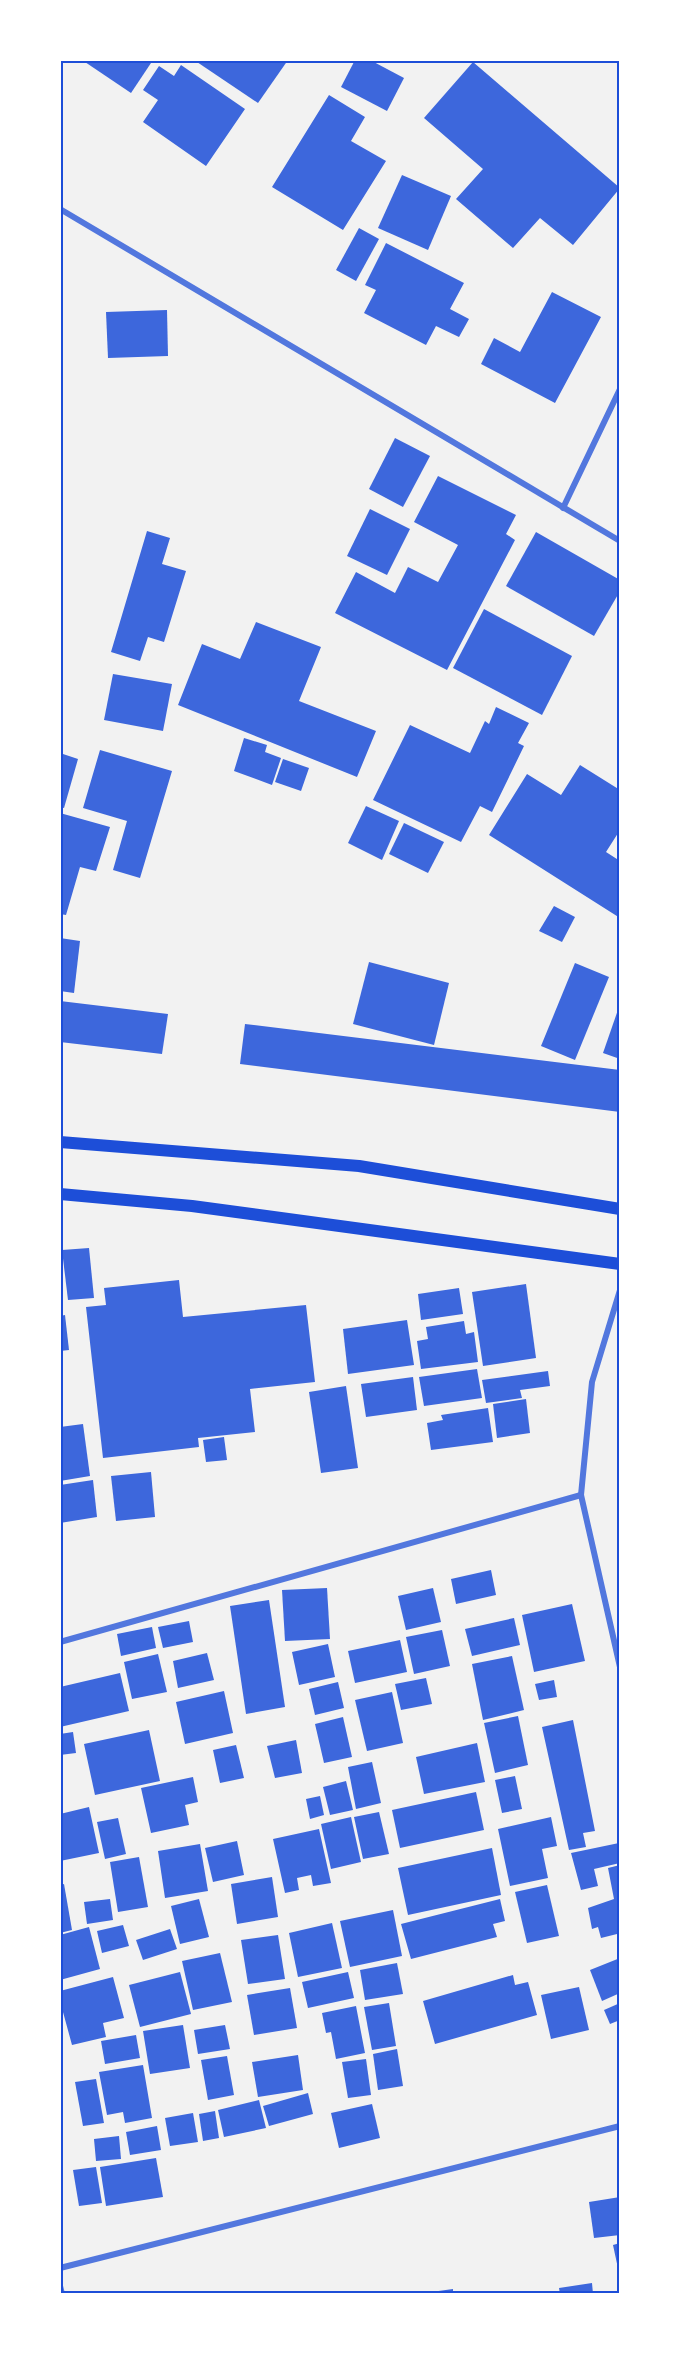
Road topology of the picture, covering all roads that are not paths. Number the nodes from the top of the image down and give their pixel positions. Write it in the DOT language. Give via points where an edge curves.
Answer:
graph roads {
  1 [pos="60,209"];
  2 [pos="620,389"];
  3 [pos="563,508"];
  4 [pos="620,541"];
  5 [pos="60,1142"];
  6 [pos="60,1194"];
  7 [pos="620,1209"];
  8 [pos="620,1264"];
  9 [pos="620,1290"];
  10 [pos="581,1495"];
  11 [pos="60,1642"];
  12 [pos="620,1667"];
  13 [pos="620,2126"];
  14 [pos="60,2268"];
  15 [pos="60,2286"];
  16 [pos="62,2294"];
  1 -- 3 [label="street"];
  2 -- 3 [label="street"];
  3 -- 4 [label="street"];
  5 -- 7 [label="main road" via="359,1166"];
  6 -- 8 [label="main road" via="192,1206"];
  9 -- 10 [label="street" via="592,1383"];
  10 -- 11 [label="street"];
  10 -- 12 [label="street"];
  13 -- 14 [label="street"];
  15 -- 16 [label="street"];
}
